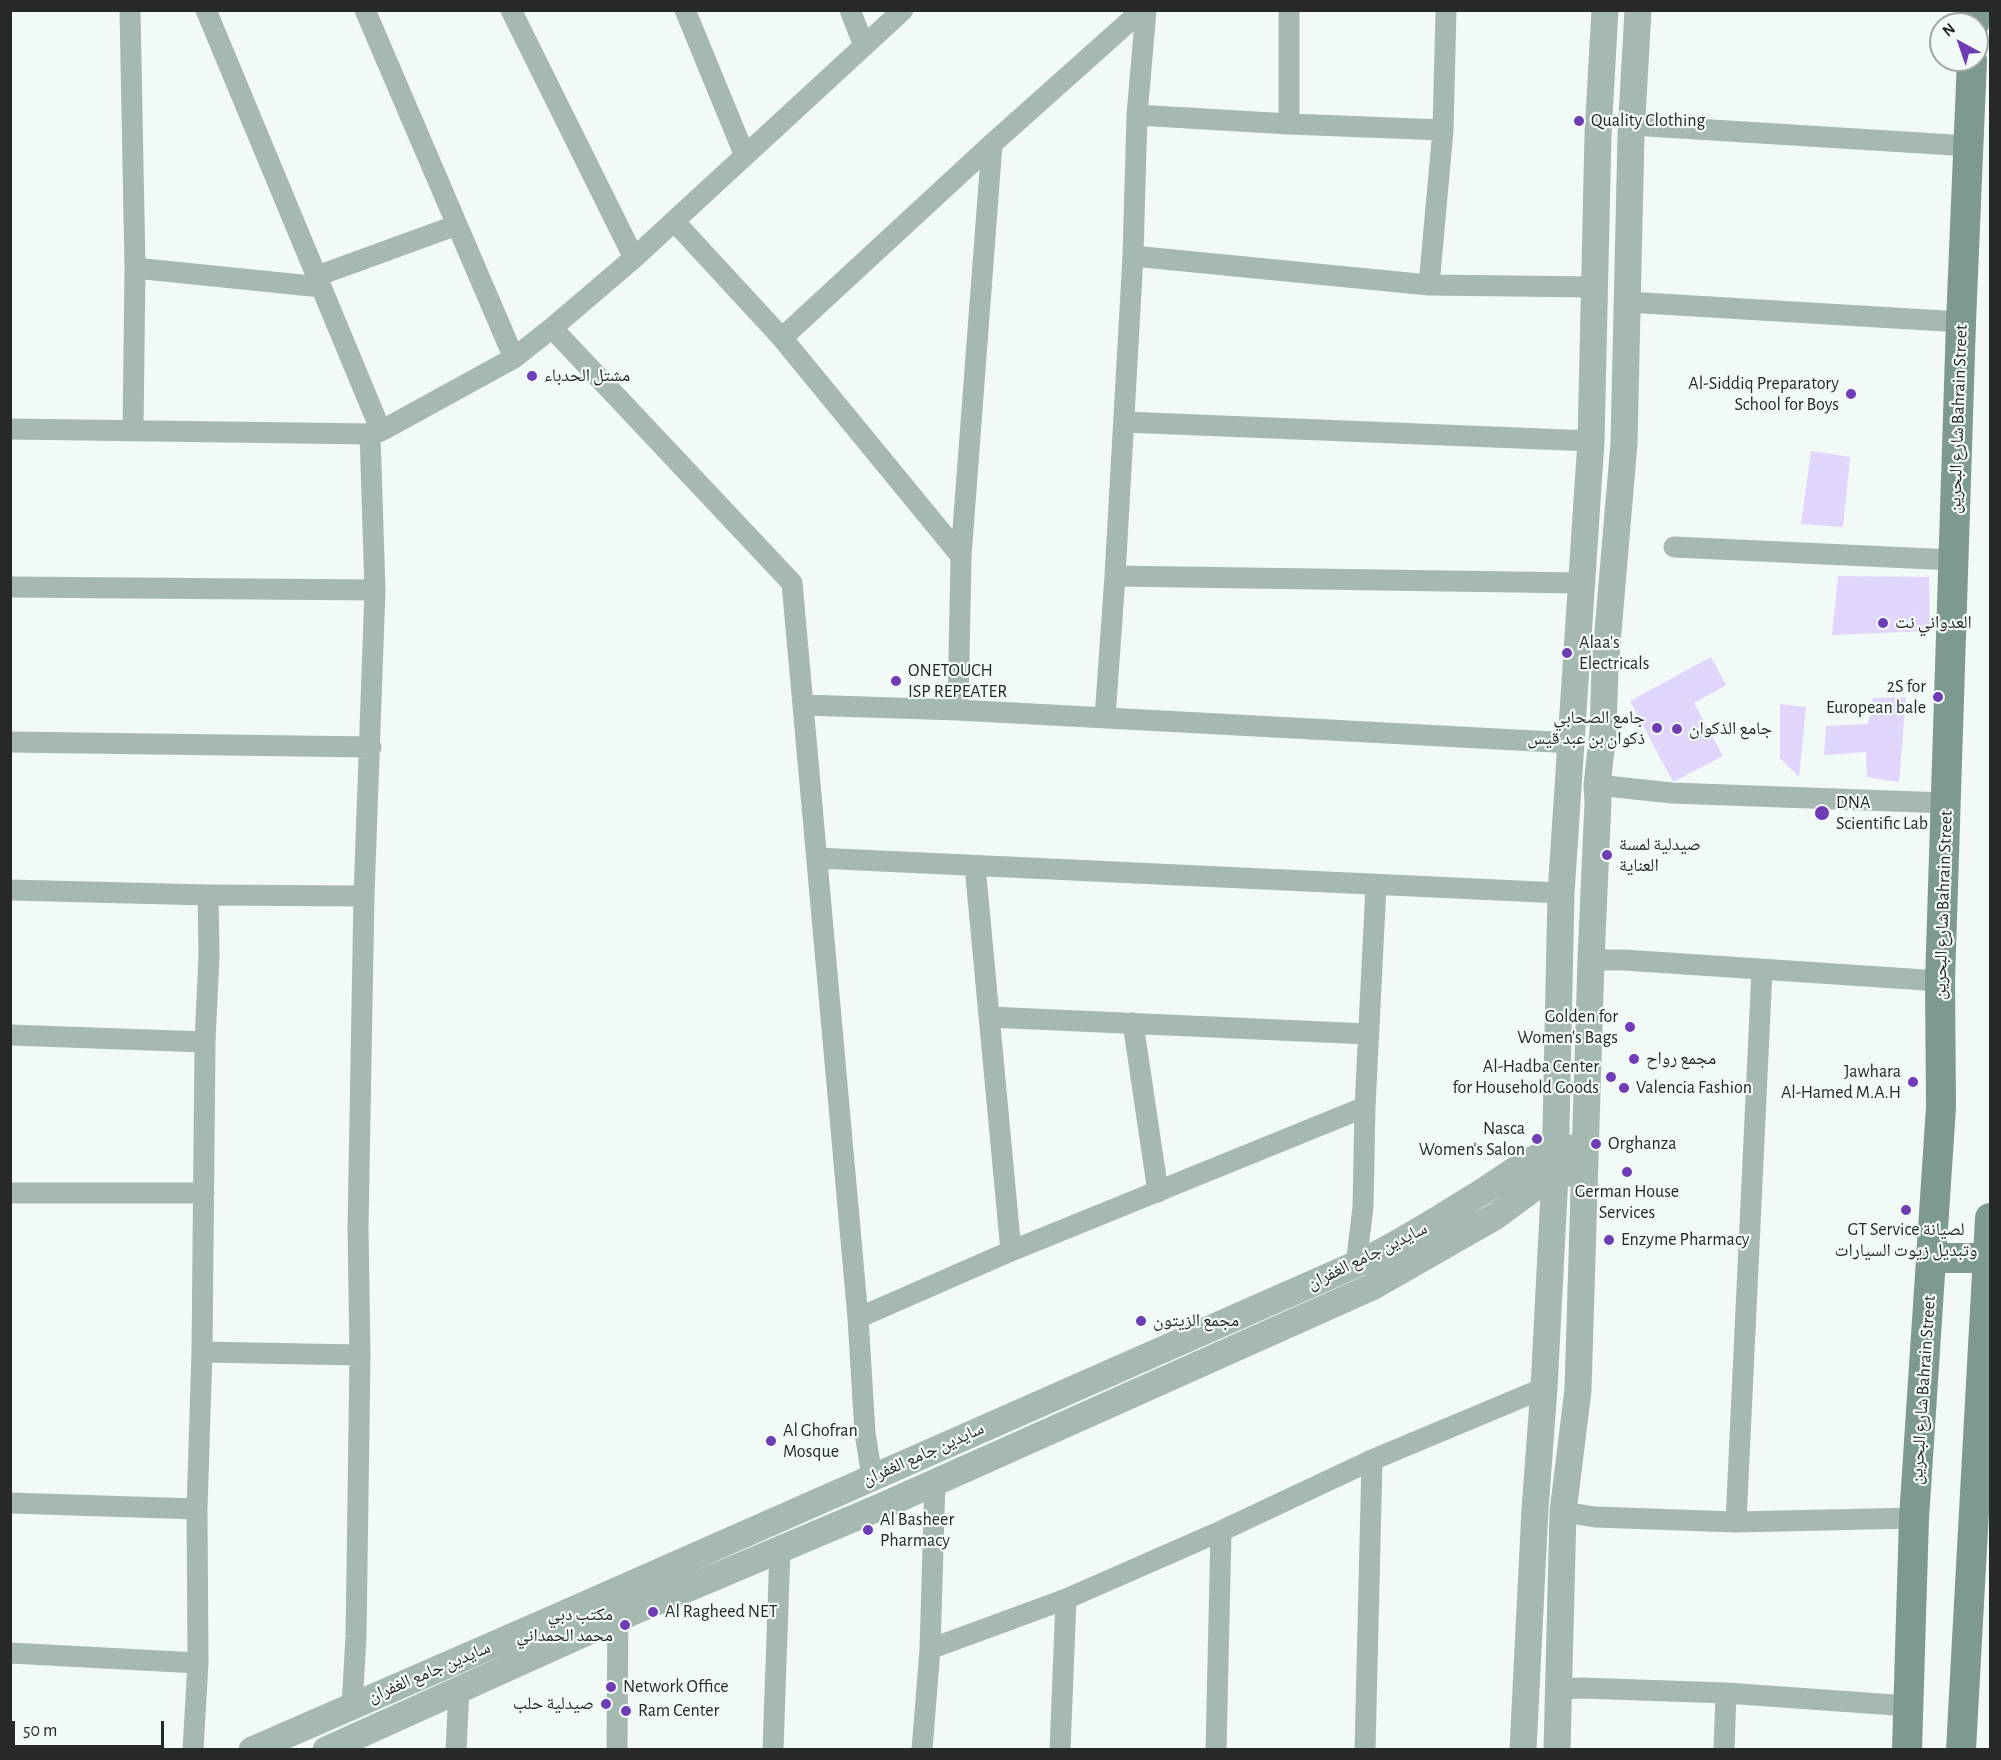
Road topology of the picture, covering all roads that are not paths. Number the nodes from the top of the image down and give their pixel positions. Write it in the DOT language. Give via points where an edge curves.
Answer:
graph roads {
  1 [pos="129,10"];
  2 [pos="206,10"];
  3 [pos="365,10"];
  4 [pos="511,10"];
  5 [pos="685,10"];
  6 [pos="850,10"];
  7 [pos="903,10"];
  8 [pos="1144,10"];
  9 [pos="1289,10"];
  10 [pos="1446,10"];
  11 [pos="1605,10"];
  12 [pos="1638,10"];
  13 [pos="864,46"];
  14 [pos="1972,72"];
  15 [pos="1137,115"];
  16 [pos="1289,124"];
  17 [pos="1632,125"];
  18 [pos="1443,129"];
  19 [pos="992,144"];
  20 [pos="1969,146"];
  21 [pos="745,156"];
  22 [pos="674,221"];
  23 [pos="457,225"];
  24 [pos="1133,256"];
  25 [pos="634,258"];
  26 [pos="135,268"];
  27 [pos="319,282"];
  28 [pos="1429,285"];
  29 [pos="1594,287"];
  30 [pos="1627,302"];
  31 [pos="1961,322"];
  32 [pos="552,328"];
  33 [pos="782,338"];
  34 [pos="514,358"];
  35 [pos="1124,422"];
  36 [pos="10,429"];
  37 [pos="133,429"];
  38 [pos="375,432"];
  39 [pos="1591,441"];
  40 [pos="1674,547"];
  41 [pos="961,556"];
  42 [pos="1953,560"];
  43 [pos="1115,576"];
  44 [pos="1580,583"];
  45 [pos="10,587"];
  46 [pos="375,590"];
  47 [pos="1575,666"];
  48 [pos="1605,667"];
  49 [pos="803,705"];
  50 [pos="958,710"];
  51 [pos="1105,718"];
  52 [pos="10,742"];
  53 [pos="1572,743"];
  54 [pos="371,747"];
  55 [pos="1597,785"];
  56 [pos="1946,803"];
  57 [pos="817,858"];
  58 [pos="975,866"];
  59 [pos="1376,886"];
  60 [pos="10,890"];
  61 [pos="1561,893"];
  62 [pos="208,895"];
  63 [pos="364,896"];
  64 [pos="1591,960"];
  65 [pos="1762,970"];
  66 [pos="1940,981"];
  67 [pos="989,1017"];
  68 [pos="1132,1023"];
  69 [pos="1368,1034"];
  70 [pos="10,1035"];
  71 [pos="205,1042"];
  72 [pos="1365,1107"];
  73 [pos="1585,1161"];
  74 [pos="1556,1163"];
  75 [pos="1158,1192"];
  76 [pos="10,1193"];
  77 [pos="204,1193"];
  78 [pos="1990,1218"];
  79 [pos="1011,1251"];
  80 [pos="1931,1258"];
  81 [pos="1988,1258"];
  82 [pos="1356,1264"];
  83 [pos="858,1318"];
  84 [pos="202,1352"];
  85 [pos="360,1355"];
  86 [pos="1544,1388"];
  87 [pos="1372,1460"];
  88 [pos="872,1477"];
  89 [pos="935,1481"];
  90 [pos="10,1503"];
  91 [pos="197,1509"];
  92 [pos="1563,1512"];
  93 [pos="1914,1518"];
  94 [pos="1736,1522"];
  95 [pos="1221,1531"];
  96 [pos="780,1549"];
  97 [pos="617,1590"];
  98 [pos="1066,1599"];
  99 [pos="618,1618"];
  100 [pos="930,1649"];
  101 [pos="10,1653"];
  102 [pos="198,1663"];
  103 [pos="459,1689"];
  104 [pos="1560,1689"];
  105 [pos="1726,1693"];
  106 [pos="352,1706"];
  107 [pos="1909,1706"];
  108 [pos="193,1749"];
  109 [pos="252,1749"];
  110 [pos="326,1749"];
  111 [pos="456,1749"];
  112 [pos="617,1749"];
  113 [pos="773,1749"];
  114 [pos="922,1749"];
  115 [pos="1060,1749"];
  116 [pos="1216,1749"];
  117 [pos="1365,1749"];
  118 [pos="1523,1749"];
  119 [pos="1557,1749"];
  120 [pos="1724,1749"];
  121 [pos="1907,1749"];
  122 [pos="1961,1749"];
  1 -- 26 [label="street"];
  2 -- 27 [label="street"];
  3 -- 23 [label="street"];
  4 -- 25 [label="street"];
  5 -- 21 [label="street"];
  6 -- 13 [label="street"];
  7 -- 13 [label="street"];
  8 -- 15 [label="street"];
  8 -- 19 [label="street"];
  9 -- 16 [label="street"];
  10 -- 18 [label="street"];
  11 -- 29 [label="street"];
  12 -- 17 [label="street"];
  13 -- 21 [label="street"];
  14 -- 20 [label="main road, شارع البحرين Bahrain Street"];
  15 -- 16 [label="street"];
  15 -- 24 [label="street"];
  16 -- 18 [label="street"];
  17 -- 20 [label="street"];
  17 -- 30 [label="street"];
  18 -- 28 [label="street"];
  19 -- 33 [label="street"];
  19 -- 41 [label="street"];
  20 -- 31 [label="main road, شارع البحرين Bahrain Street"];
  21 -- 22 [label="street"];
  22 -- 25 [label="street"];
  22 -- 33 [label="street"];
  23 -- 27 [label="street"];
  23 -- 34 [label="street"];
  24 -- 28 [label="street"];
  24 -- 35 [label="street"];
  25 -- 32 [label="street"];
  26 -- 27 [label="street"];
  26 -- 37 [label="street"];
  27 -- 38 [label="street"];
  28 -- 29 [label="street"];
  29 -- 39 [label="street"];
  30 -- 31 [label="street"];
  30 -- 48 [label="street" via="1624,443"];
  31 -- 42 [label="main road, شارع البحرين Bahrain Street"];
  32 -- 34 [label="street"];
  32 -- 49 [label="street" via="792,583"];
  33 -- 41 [label="street"];
  34 -- 38 [label="street"];
  35 -- 39 [label="street"];
  35 -- 43 [label="street"];
  36 -- 37 [label="street"];
  37 -- 38 [label="street"];
  38 -- 46 [label="street"];
  39 -- 44 [label="street"];
  40 -- 42 [label="street"];
  41 -- 50 [label="street"];
  42 -- 56 [label="main road, شارع البحرين Bahrain Street"];
  43 -- 44 [label="street"];
  43 -- 51 [label="street"];
  44 -- 47 [label="street"];
  45 -- 46 [label="street"];
  46 -- 54 [label="street"];
  47 -- 48 [label="street"];
  47 -- 53 [label="street"];
  48 -- 55 [label="street"];
  49 -- 50 [label="street"];
  49 -- 57 [label="street"];
  50 -- 51 [label="street"];
  51 -- 53 [label="street"];
  52 -- 54 [label="street"];
  53 -- 61 [label="street"];
  54 -- 63 [label="street"];
  55 -- 56 [label="street" via="1672,793"];
  55 -- 64 [label="street"];
  56 -- 66 [label="main road, شارع البحرين Bahrain Street"];
  57 -- 58 [label="street"];
  57 -- 83 [label="street"];
  58 -- 59 [label="street"];
  58 -- 67 [label="street"];
  59 -- 61 [label="street"];
  59 -- 69 [label="street"];
  60 -- 62 [label="street"];
  61 -- 74 [label="street"];
  62 -- 63 [label="street"];
  62 -- 71 [label="street"];
  63 -- 85 [label="street" via="358,1227"];
  64 -- 65 [label="street"];
  64 -- 73 [label="street"];
  65 -- 66 [label="street"];
  65 -- 94 [label="street"];
  66 -- 80 [label="main road, شارع البحرين Bahrain Street" via="1941,1107"];
  67 -- 68 [label="street"];
  67 -- 79 [label="street"];
  68 -- 69 [label="street"];
  68 -- 75 [label="street"];
  69 -- 72 [label="street"];
  70 -- 71 [label="street"];
  71 -- 77 [label="street"];
  72 -- 75 [label="street"];
  72 -- 82 [label="street" via="1364,1207"];
  73 -- 74 [label="street, سايدين جامع الغفران"];
  73 -- 92 [label="street" via="1578,1390"];
  74 -- 82 [label="street, سايدين جامع الغفران" via="1523,1163 1405,1240"];
  74 -- 86 [label="street"];
  74 -- 89 [label="street, سايدين جامع الغفران" via="1496,1216 1372,1287"];
  75 -- 79 [label="street"];
  76 -- 77 [label="street"];
  77 -- 84 [label="street"];
  78 -- 81 [label="main road"];
  79 -- 83 [label="street"];
  80 -- 81 [label="main road"];
  80 -- 93 [label="main road, شارع البحرين Bahrain Street"];
  81 -- 122 [label="main road"];
  82 -- 88 [label="street, سايدين جامع الغفران"];
  83 -- 88 [label="street" via="865,1433"];
  84 -- 85 [label="street"];
  84 -- 91 [label="street"];
  85 -- 106 [label="street"];
  86 -- 87 [label="street"];
  86 -- 118 [label="street"];
  87 -- 95 [label="street"];
  87 -- 117 [label="street"];
  88 -- 97 [label="street, سايدين جامع الغفران"];
  89 -- 96 [label="street, سايدين جامع الغفران"];
  89 -- 100 [label="street"];
  90 -- 91 [label="street"];
  91 -- 102 [label="street"];
  92 -- 94 [label="street" via="1595,1517"];
  92 -- 104 [label="street"];
  93 -- 94 [label="street"];
  93 -- 107 [label="main road, شارع البحرين Bahrain Street"];
  95 -- 98 [label="street"];
  95 -- 116 [label="street"];
  96 -- 99 [label="street, سايدين جامع الغفران"];
  96 -- 113 [label="street"];
  97 -- 99 [label="street"];
  97 -- 106 [label="street, سايدين جامع الغفران"];
  98 -- 100 [label="street"];
  98 -- 115 [label="street"];
  99 -- 103 [label="street, سايدين جامع الغفران"];
  99 -- 112 [label="street"];
  100 -- 114 [label="street"];
  101 -- 102 [label="street"];
  102 -- 108 [label="street"];
  103 -- 110 [label="street, سايدين جامع الغفران"];
  103 -- 111 [label="street"];
  104 -- 105 [label="street"];
  104 -- 119 [label="street"];
  105 -- 107 [label="street"];
  105 -- 120 [label="street"];
  106 -- 109 [label="street, سايدين جامع الغفران"];
  107 -- 121 [label="main road, شارع البحرين Bahrain Street"];
}
